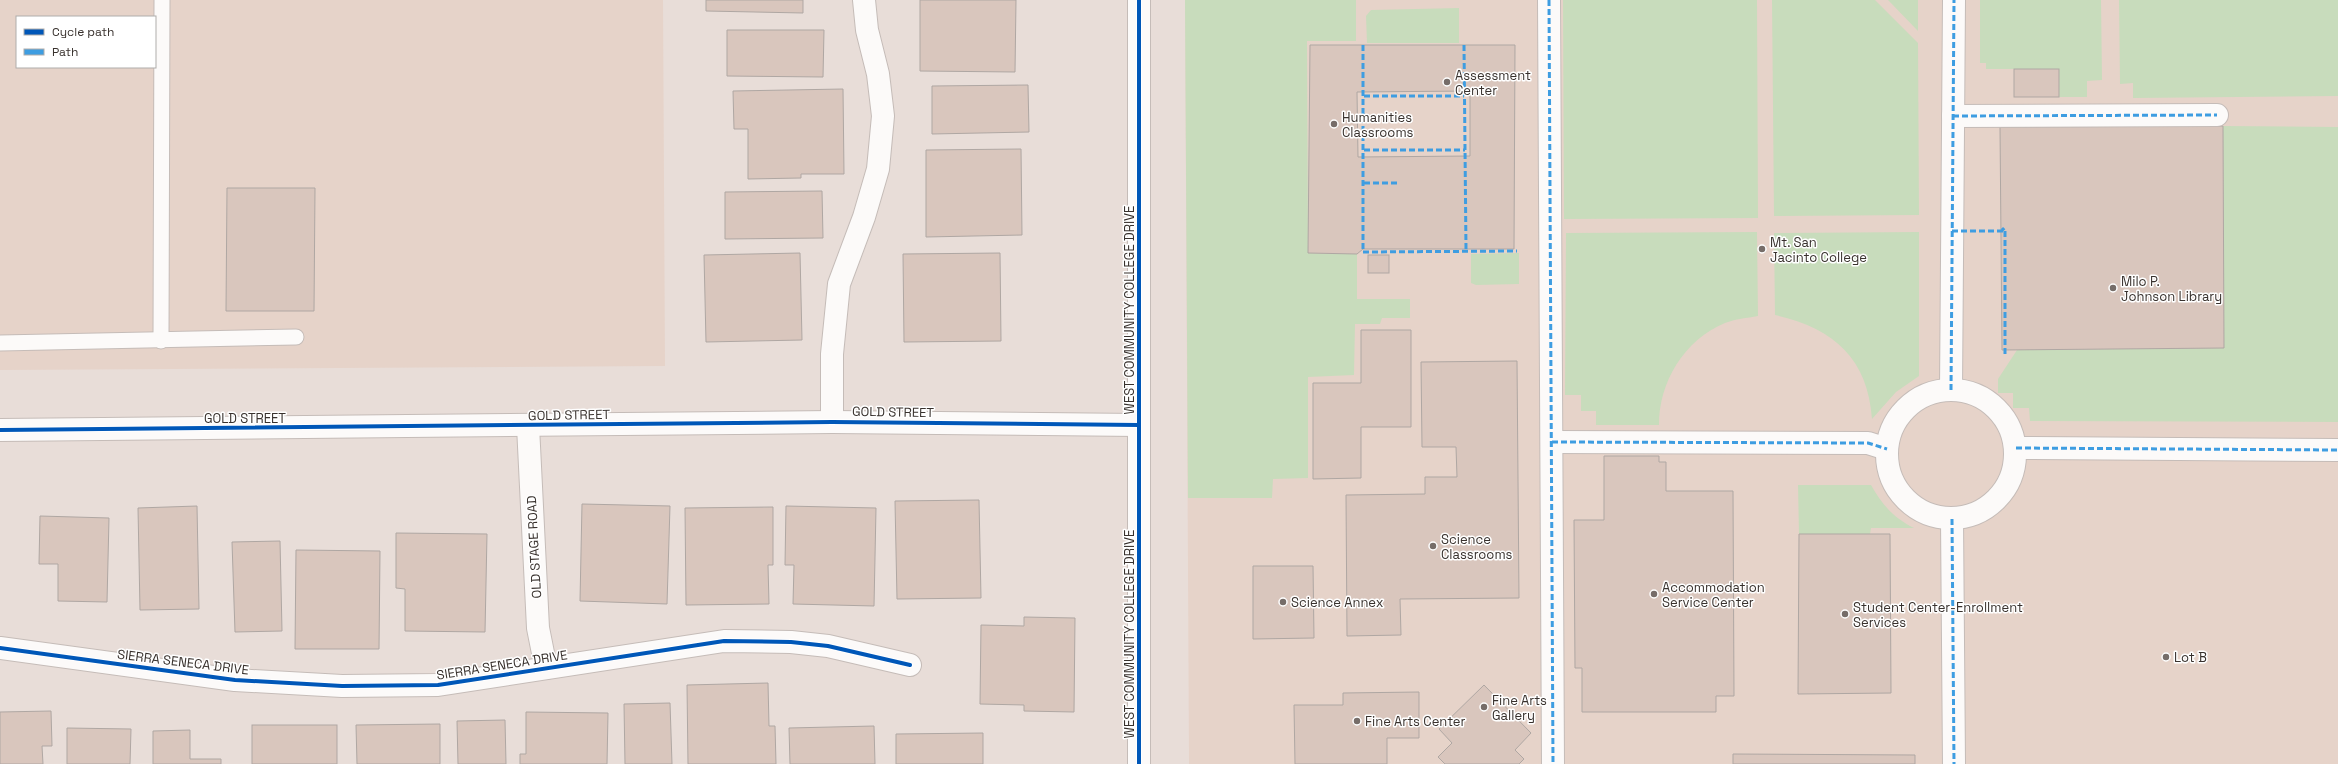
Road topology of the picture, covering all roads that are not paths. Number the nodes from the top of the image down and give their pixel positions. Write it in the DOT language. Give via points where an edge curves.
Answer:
graph roads {
  1 [pos="162,0"];
  2 [pos="864,0"];
  3 [pos="1138,0"];
  4 [pos="1549,0"];
  5 [pos="1954,0"];
  6 [pos="2217,115"];
  7 [pos="1953,116"];
  8 [pos="296,337"];
  9 [pos="161,341"];
  10 [pos="0,343"];
  11 [pos="1951,390"];
  12 [pos="832,422"];
  13 [pos="1138,425"];
  14 [pos="528,426"];
  15 [pos="0,430"];
  16 [pos="1552,442"];
  17 [pos="2016,448"];
  18 [pos="1887,449"];
  19 [pos="2338,450"];
  20 [pos="1952,519"];
  21 [pos="0,648"];
  22 [pos="910,665"];
  23 [pos="546,668"];
  24 [pos="1139,764"];
  25 [pos="1553,764"];
  26 [pos="1954,764"];
  1 -- 9 [label="lane"];
  2 -- 12 [label="street" via="883,116 878,169 839,284 832,354"];
  3 -- 13 [label="street, WEST COMMUNITY COLLEGE DRIVE"];
  4 -- 16 [label="street"];
  5 -- 7 [label="street"];
  6 -- 7 [label="street"];
  7 -- 11 [label="street"];
  8 -- 9 [label="lane"];
  9 -- 10 [label="lane"];
  11 -- 17 [label="street" via="1975,394 2001,412"];
  11 -- 18 [label="street" via="1932,392 1915,401 1901,414 1891,431"];
  12 -- 13 [label="street, GOLD STREET"];
  12 -- 14 [label="street, GOLD STREET"];
  13 -- 24 [label="street, WEST COMMUNITY COLLEGE DRIVE"];
  14 -- 15 [label="street, GOLD STREET"];
  14 -- 23 [label="street, OLD STAGE ROAD" via="538,628"];
  16 -- 18 [label="street" via="1868,443"];
  16 -- 25 [label="street"];
  17 -- 19 [label="street"];
  17 -- 20 [label="street" via="2014,469 2006,489 1992,504 1973,515"];
  18 -- 20 [label="street" via="1890,473 1904,498 1918,510"];
  20 -- 26 [label="street"];
  21 -- 23 [label="street, SIERRA SENECA DRIVE" via="235,680 342,686 438,686 499,678"];
  22 -- 23 [label="street, SIERRA SENECA DRIVE" via="828,646 791,642 724,641"];
}
